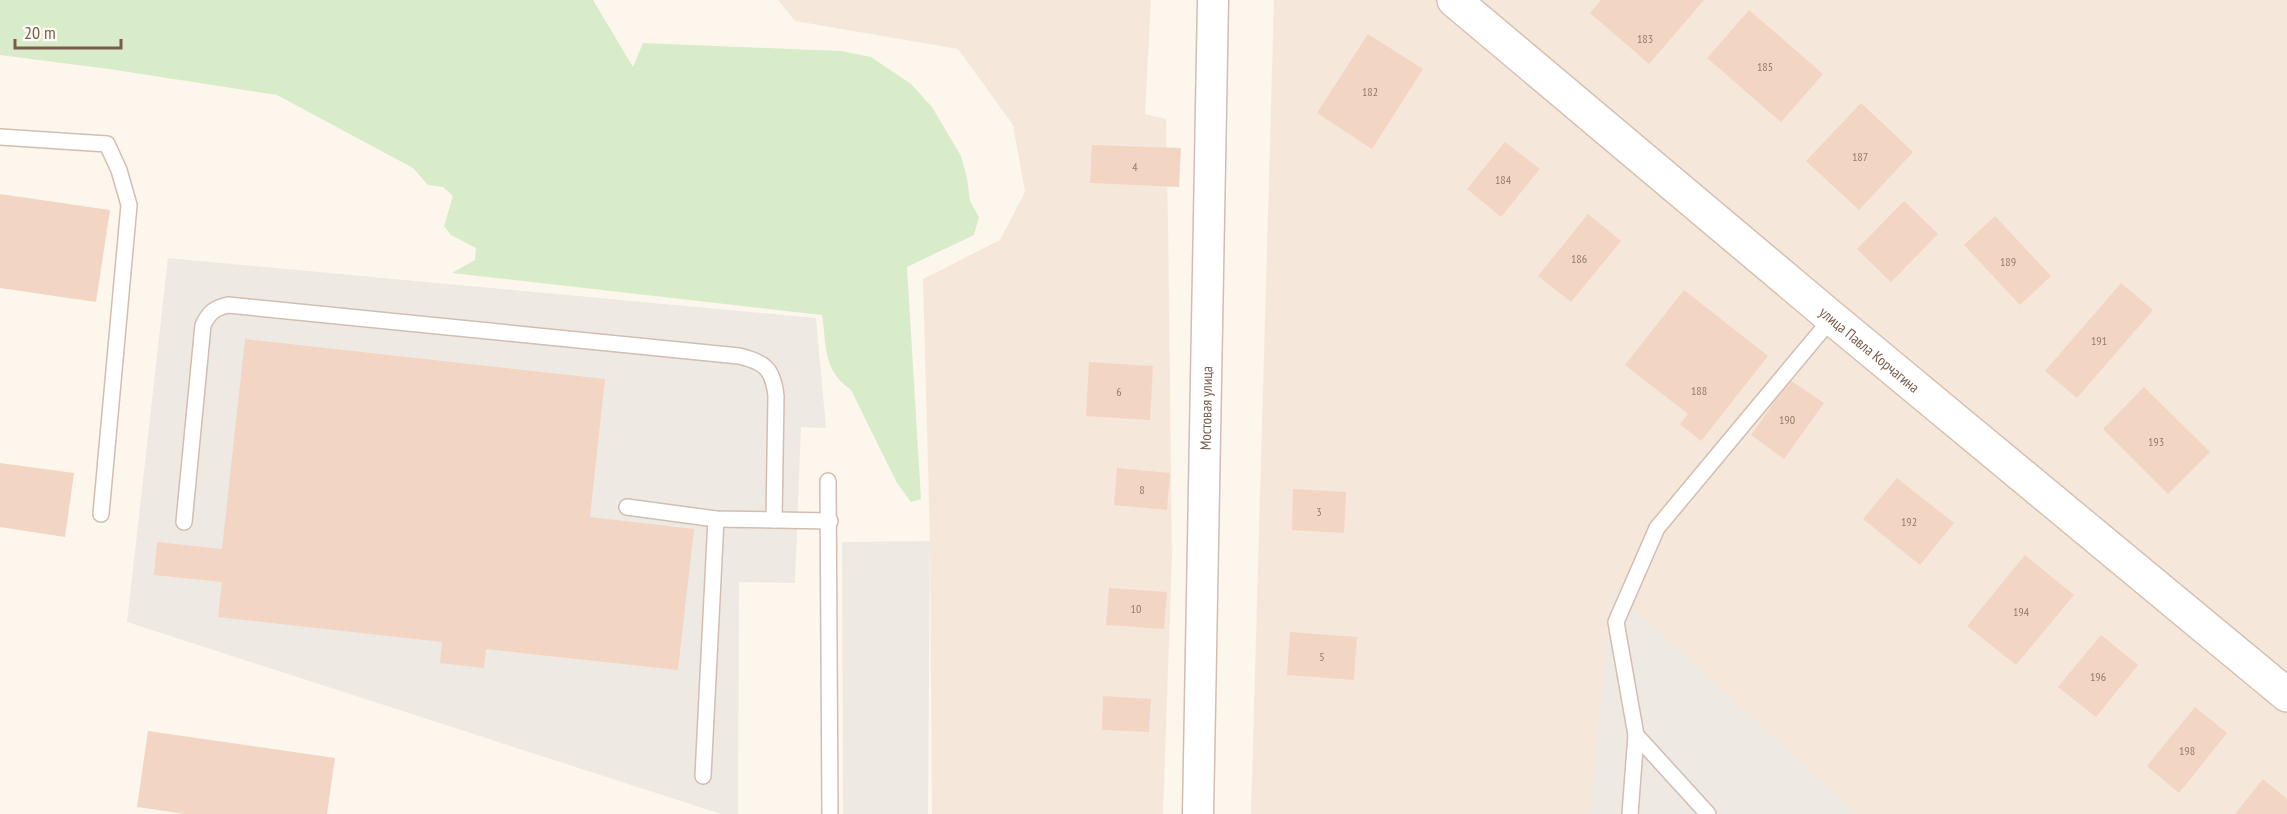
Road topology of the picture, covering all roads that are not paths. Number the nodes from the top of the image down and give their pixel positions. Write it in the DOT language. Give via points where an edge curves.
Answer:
graph roads {
  1 [pos="1213,0"];
  2 [pos="1454,0"];
  3 [pos="0,137"];
  4 [pos="1832,318"];
  5 [pos="828,481"];
  6 [pos="627,507"];
  7 [pos="101,514"];
  8 [pos="716,519"];
  9 [pos="774,520"];
  10 [pos="830,520"];
  11 [pos="184,522"];
  12 [pos="2287,695"];
  13 [pos="1636,735"];
  14 [pos="704,776"];
  15 [pos="830,814"];
  16 [pos="1198,814"];
  17 [pos="1630,814"];
  18 [pos="1708,814"];
  1 -- 16 [label="street, Мостовая улица"];
  2 -- 4 [label="main road, улица Павла Корчагина"];
  3 -- 7 [label="lane" via="107,144 129,205"];
  4 -- 12 [label="main road, улица Павла Корчагина"];
  4 -- 13 [label="lane" via="1657,528 1616,622"];
  5 -- 10 [label="lane"];
  6 -- 8 [label="lane"];
  8 -- 9 [label="lane"];
  8 -- 14 [label="lane"];
  9 -- 10 [label="lane"];
  9 -- 11 [label="lane" via="777,396 766,365 754,359 228,305 208,314 203,325"];
  10 -- 15 [label="lane"];
  13 -- 17 [label="lane"];
  13 -- 18 [label="lane"];
}
